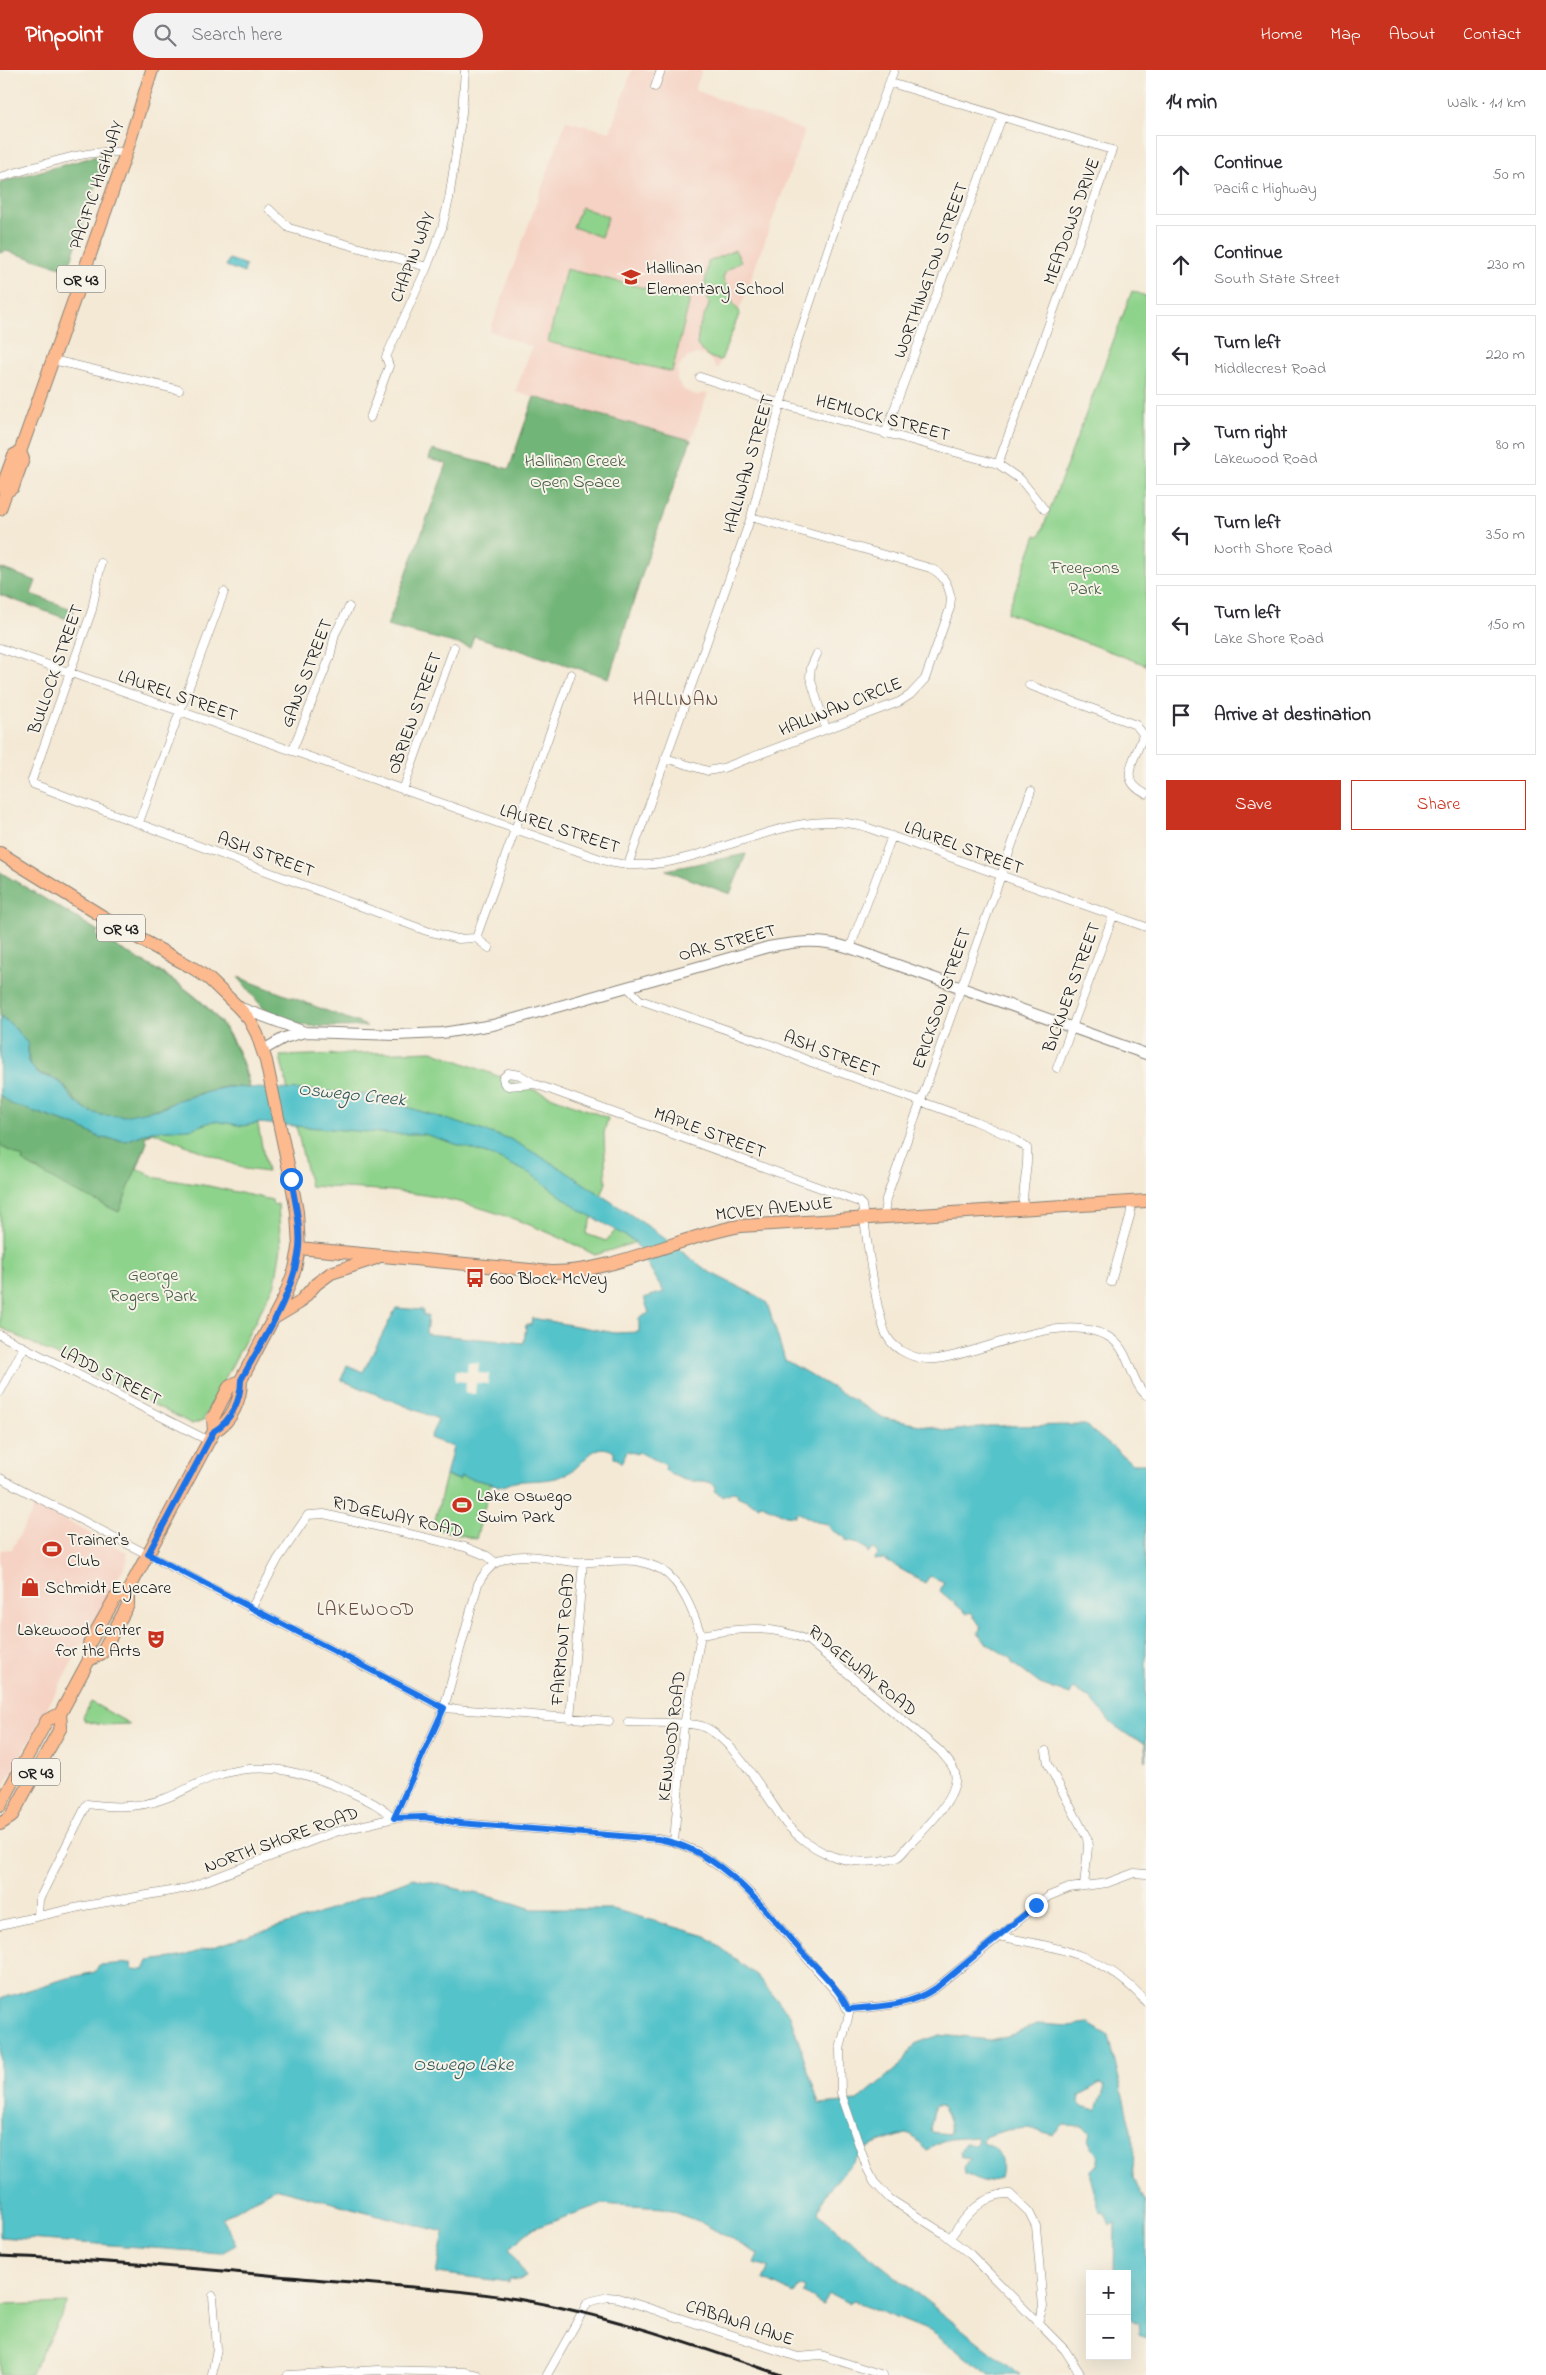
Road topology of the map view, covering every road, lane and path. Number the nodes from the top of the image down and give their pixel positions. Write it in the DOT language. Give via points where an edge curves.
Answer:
graph roads {
  1 [pos="152,70"];
  2 [pos="465,70"];
  3 [pos="661,70"];
  4 [pos="894,70"];
  5 [pos="891,83"];
  6 [pos="655,87"];
  7 [pos="1002,117"];
  8 [pos="126,154"];
  9 [pos="0,178"];
  10 [pos="269,208"];
  11 [pos="427,267"];
  12 [pos="52,360"];
  13 [pos="700,376"];
  14 [pos="179,390"];
  15 [pos="781,404"];
  16 [pos="370,418"];
  17 [pos="885,434"];
  18 [pos="998,464"];
  19 [pos="2,500"];
  20 [pos="1044,508"];
  21 [pos="750,517"];
  22 [pos="101,563"];
  23 [pos="224,592"];
  24 [pos="349,607"];
  25 [pos="454,647"];
  26 [pos="0,648"];
  27 [pos="817,654"];
  28 [pos="69,672"];
  29 [pos="571,674"];
  30 [pos="1029,685"];
  31 [pos="179,712"];
  32 [pos="826,728"];
  33 [pos="292,750"];
  34 [pos="665,758"];
  35 [pos="33,784"];
  36 [pos="402,790"];
  37 [pos="1032,791"];
  38 [pos="1146,794"];
  39 [pos="139,822"];
  40 [pos="514,829"];
  41 [pos="892,836"];
  42 [pos="0,853"];
  43 [pos="628,865"];
  44 [pos="1001,876"];
  45 [pos="1113,916"];
  46 [pos="1146,927"];
  47 [pos="476,938"];
  48 [pos="489,948"];
  49 [pos="850,948"];
  50 [pos="626,987"];
  51 [pos="960,988"];
  52 [pos="238,1006"];
  53 [pos="1073,1028"];
  54 [pos="305,1032"];
  55 [pos="1146,1054"];
  56 [pos="264,1055"];
  57 [pos="1057,1068"];
  58 [pos="535,1084"];
  59 [pos="921,1102"];
  60 [pos="1146,1201"];
  61 [pos="1132,1202"];
  62 [pos="1023,1207"];
  63 [pos="884,1216"];
  64 [pos="864,1217"];
  65 [pos="299,1248"];
  66 [pos="382,1256"];
  67 [pos="1111,1282"];
  68 [pos="274,1318"];
  69 [pos="0,1335"];
  70 [pos="24,1347"];
  71 [pos="0,1392"];
  72 [pos="1146,1395"];
  73 [pos="212,1436"];
  74 [pos="0,1478"];
  75 [pos="148,1554"];
  76 [pos="583,1562"];
  77 [pos="496,1563"];
  78 [pos="251,1609"];
  79 [pos="701,1635"];
  80 [pos="444,1708"];
  81 [pos="60,1714"];
  82 [pos="570,1719"];
  83 [pos="609,1721"];
  84 [pos="628,1722"];
  85 [pos="684,1725"];
  86 [pos="1046,1751"];
  87 [pos="0,1806"];
  88 [pos="394,1818"];
  89 [pos="0,1824"];
  90 [pos="674,1842"];
  91 [pos="1146,1874"];
  92 [pos="1084,1886"];
  93 [pos="38,1915"];
  94 [pos="0,1925"];
  95 [pos="998,1936"];
  96 [pos="1146,2002"];
  97 [pos="848,2009"];
  98 [pos="950,2238"];
  99 [pos="213,2296"];
  100 [pos="1038,2322"];
  101 [pos="377,2373"];
  102 [pos="212,2375"];
  103 [pos="288,2375"];
  104 [pos="478,2375"];
  105 [pos="548,2375"];
  106 [pos="883,2375"];
  107 [pos="1081,2375"];
  1 -- 8 [label="main road, PACIFIC HIGHWAY / OR 43"];
  2 -- 11 [label="street, CHAPIN WAY" via="449,199"];
  3 -- 6 [label="street"];
  4 -- 5 [label="street, HALLINAN STREET"];
  5 -- 7 [label="street, MEADOWS DRIVE"];
  5 -- 15 [label="street, HALLINAN STREET" via="838,219 796,345"];
  7 -- 17 [label="street, WORTHINGTON STREET"];
  7 -- 18 [label="street, MEADOWS DRIVE" via="1112,150"];
  8 -- 9 [label="street" via="111,150 92,153"];
  8 -- 12 [label="main road, PACIFIC HIGHWAY / OR 43"];
  10 -- 11 [label="street" via="289,228"];
  11 -- 16 [label="street, CHAPIN WAY" via="386,357 389,366"];
  12 -- 14 [label="street"];
  12 -- 19 [label="main road, PACIFIC HIGHWAY / OR 43" via="20,452 14,455 3,485"];
  13 -- 15 [label="street, HEMLOCK STREET"];
  15 -- 17 [label="street, HEMLOCK STREET"];
  15 -- 21 [label="street, HALLINAN STREET"];
  17 -- 18 [label="street, HEMLOCK STREET"];
  18 -- 20 [label="street, HEMLOCK STREET" via="1021,480"];
  21 -- 32 [label="street, HALLINAN CIRCLE" via="930,568 949,588 950,608 929,670 919,687 899,702"];
  21 -- 34 [label="street, HALLINAN STREET"];
  22 -- 28 [label="street, BULLOCK STREET" via="92,610"];
  23 -- 31 [label="street"];
  24 -- 33 [label="street, GANS STREET" via="335,634 330,658"];
  25 -- 36 [label="street, OBRIEN STREET"];
  26 -- 28 [label="street, LAUREL STREET"];
  27 -- 32 [label="street" via="810,677"];
  28 -- 31 [label="street, LAUREL STREET"];
  28 -- 35 [label="street, BULLOCK STREET"];
  29 -- 40 [label="street"];
  30 -- 38 [label="street" via="1136,725 1143,734 1129,778"];
  31 -- 33 [label="street, LAUREL STREET"];
  31 -- 39 [label="street"];
  32 -- 34 [label="street, HALLINAN CIRCLE" via="708,771"];
  33 -- 36 [label="street, LAUREL STREET"];
  34 -- 43 [label="street, HALLINAN STREET"];
  35 -- 39 [label="street, ASH STREET"];
  36 -- 40 [label="street, LAUREL STREET"];
  37 -- 44 [label="street, ERICKSON STREET"];
  39 -- 47 [label="street, ASH STREET" via="427,931 458,939"];
  40 -- 43 [label="street, LAUREL STREET" via="570,850"];
  40 -- 47 [label="street"];
  41 -- 43 [label="street, LAUREL STREET" via="853,823 824,822 764,832 668,862"];
  41 -- 44 [label="street, LAUREL STREET"];
  41 -- 49 [label="street"];
  42 -- 52 [label="main road, OR 43" via="131,934 193,968"];
  44 -- 45 [label="street, LAUREL STREET"];
  44 -- 51 [label="street, ERICKSON STREET"];
  45 -- 46 [label="street, LAUREL STREET"];
  45 -- 53 [label="street, BICKNER STREET"];
  47 -- 48 [label="street"];
  49 -- 50 [label="street, OAK STREET" via="821,941 792,942"];
  49 -- 51 [label="street, OAK STREET"];
  50 -- 54 [label="street, OAK STREET" via="494,1025 442,1033"];
  50 -- 59 [label="street, ASH STREET" via="640,1000"];
  51 -- 53 [label="street, OAK STREET"];
  51 -- 59 [label="street, ERICKSON STREET"];
  52 -- 54 [label="street, OAK STREET"];
  52 -- 56 [label="main road, OR 43" via="249,1020"];
  53 -- 55 [label="street, OAK STREET"];
  53 -- 57 [label="street, BICKNER STREET"];
  54 -- 56 [label="street, OAK STREET" via="284,1038"];
  56 -- 65 [label="main road, OR 43" via="297,1212"];
  58 -- 64 [label="street, MAPLE STREET" via="855,1200 862,1205"];
  59 -- 62 [label="street, ASH STREET" via="1010,1136 1027,1148"];
  59 -- 63 [label="street, ERICKSON STREET" via="886,1199"];
  60 -- 61 [label="main road, MCVEY AVENUE"];
  61 -- 62 [label="main road, MCVEY AVENUE"];
  61 -- 67 [label="street"];
  62 -- 63 [label="main road, MCVEY AVENUE"];
  63 -- 64 [label="main road, MCVEY AVENUE"];
  64 -- 66 [label="main road, MCVEY AVENUE" via="740,1226 681,1240 591,1268 562,1272"];
  64 -- 72 [label="street" via="883,1328 898,1348 919,1358 936,1359 1046,1331 1095,1331 1118,1346"];
  65 -- 66 [label="main road, MCVEY AVENUE"];
  65 -- 68 [label="main road, OR 43" via="291,1283"];
  66 -- 68 [label="main road, MCVEY AVENUE" via="331,1273 299,1303"];
  68 -- 73 [label="main road, OR 43" via="241,1380 230,1387 213,1418"];
  69 -- 70 [label="street, LADD STREET"];
  70 -- 71 [label="street"];
  70 -- 73 [label="street, LADD STREET"];
  73 -- 75 [label="main road, OR 43"];
  74 -- 75 [label="street"];
  75 -- 78 [label="street"];
  75 -- 81 [label="main road, OR 43" via="128,1591 128,1605 102,1653 89,1660"];
  76 -- 77 [label="street" via="532,1556 509,1557"];
  76 -- 79 [label="street" via="638,1562 662,1570 681,1590"];
  76 -- 82 [label="street, FAIRMONT ROAD"];
  77 -- 78 [label="street, RIDGEWAY ROAD" via="465,1547 324,1514 308,1515 283,1551"];
  77 -- 80 [label="street" via="483,1573 478,1584"];
  78 -- 80 [label="street"];
  79 -- 85 [label="street, KENWOOD ROAD"];
  79 -- 85 [label="street, RIDGEWAY ROAD" via="746,1628 773,1628 809,1641 940,1751 951,1764 955,1782 949,1798 897,1858 866,1862 844,1860 808,1845 786,1824 725,1740 706,1728"];
  80 -- 82 [label="street"];
  80 -- 88 [label="street"];
  81 -- 87 [label="main road, OR 43" via="47,1720"];
  81 -- 89 [label="main road, OR 43" via="61,1727 11,1817"];
  82 -- 83 [label="street"];
  84 -- 85 [label="street"];
  85 -- 90 [label="street, KENWOOD ROAD"];
  86 -- 92 [label="street" via="1048,1764 1087,1838"];
  88 -- 90 [label="street, NORTH SHORE ROAD" via="424,1817"];
  88 -- 93 [label="street, NORTH SHORE ROAD" via="326,1835 188,1888"];
  88 -- 93 [label="street" via="378,1805 318,1777 270,1768 221,1774 144,1805 87,1804 39,1900"];
  90 -- 97 [label="street, NORTH SHORE ROAD" via="698,1852 742,1885 827,1980"];
  91 -- 92 [label="street" via="1134,1873 1108,1883"];
  92 -- 95 [label="street" via="1049,1896"];
  93 -- 94 [label="street, NORTH SHORE ROAD"];
  95 -- 96 [label="street" via="1092,1959 1120,1976"];
  95 -- 97 [label="street" via="936,1988 919,1998 885,2006"];
  97 -- 98 [label="street" via="840,2049 843,2099 874,2182 890,2199"];
  98 -- 100 [label="street"];
  98 -- 100 [label="street" via="976,2207 991,2196 1010,2194 1019,2201 1036,2226 1043,2307"];
  99 -- 102 [label="street" via="217,2348"];
  100 -- 107 [label="street" via="1068,2354"];
  101 -- 103 [label="street"];
  101 -- 104 [label="street" via="464,2372"];
  105 -- 106 [label="street, CABANA LANE" via="588,2302 608,2298 618,2298 798,2357 821,2355"];
}
